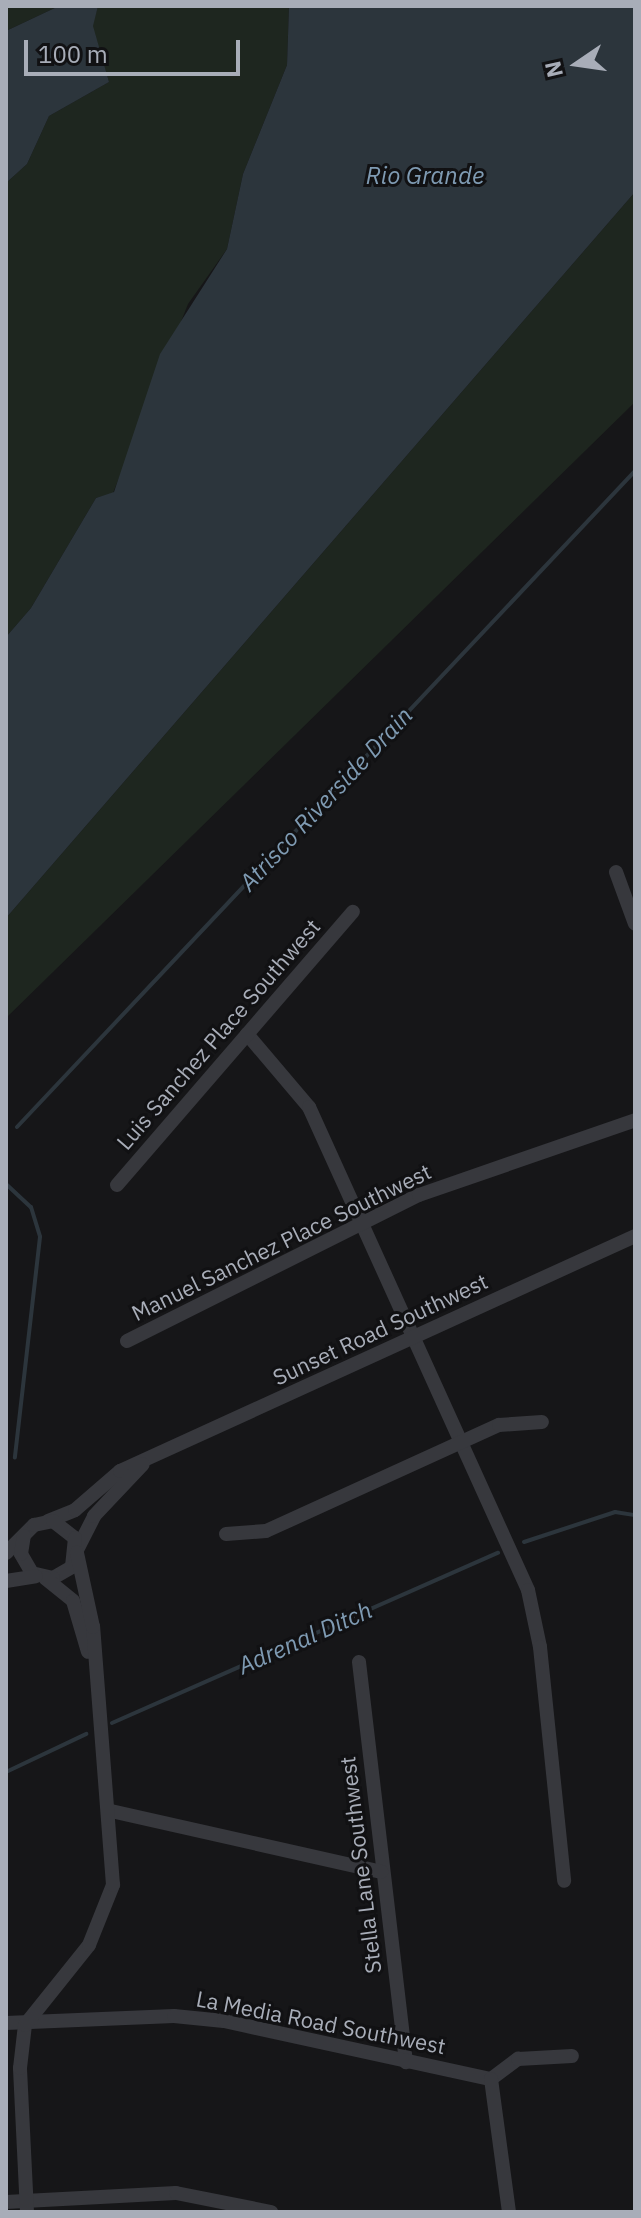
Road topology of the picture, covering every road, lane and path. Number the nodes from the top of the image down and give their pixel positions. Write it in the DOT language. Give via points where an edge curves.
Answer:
graph roads {
  1 [pos="616,872"];
  2 [pos="353,912"];
  3 [pos="635,924"];
  4 [pos="247,1034"];
  5 [pos="635,1120"];
  6 [pos="117,1185"];
  7 [pos="362,1224"];
  8 [pos="635,1236"];
  9 [pos="414,1337"];
  10 [pos="127,1341"];
  11 [pos="542,1422"];
  12 [pos="462,1441"];
  13 [pos="144,1464"];
  14 [pos="48,1521"];
  15 [pos="226,1534"];
  16 [pos="24,1536"];
  17 [pos="78,1550"];
  18 [pos="6,1553"];
  19 [pos="40,1577"];
  20 [pos="6,1581"];
  21 [pos="359,1662"];
  22 [pos="96,1687"];
  23 [pos="111,1811"];
  24 [pos="381,1872"];
  25 [pos="564,1881"];
  26 [pos="6,2023"];
  27 [pos="25,2025"];
  28 [pos="572,2056"];
  29 [pos="406,2062"];
  30 [pos="491,2079"];
  31 [pos="6,2202"];
  32 [pos="27,2205"];
  33 [pos="271,2212"];
  34 [pos="509,2212"];
  1 -- 3 [label="street"];
  2 -- 4 [label="street, Luis Sanchez Place Southwest"];
  4 -- 6 [label="street, Luis Sanchez Place Southwest"];
  4 -- 7 [label="street" via="309,1107"];
  5 -- 7 [label="street, Manuel Sanchez Place Southwest" via="419,1195"];
  7 -- 9 [label="street"];
  7 -- 10 [label="street, Manuel Sanchez Place Southwest"];
  8 -- 9 [label="street, Sunset Road Southwest"];
  9 -- 12 [label="street"];
  9 -- 13 [label="street, Sunset Road Southwest"];
  11 -- 12 [label="street" via="510,1422"];
  12 -- 15 [label="street" via="266,1531"];
  12 -- 25 [label="street" via="535,1614"];
  13 -- 14 [label="street, Sunset Road Southwest" via="120,1471 75,1510"];
  13 -- 17 [label="street, Sunset Road Southwest" via="100,1509"];
  14 -- 16 [label="street"];
  14 -- 17 [label="street" via="70,1530"];
  16 -- 18 [label="street"];
  16 -- 19 [label="street" via="22,1559"];
  17 -- 19 [label="street" via="65,1573"];
  17 -- 22 [label="street" via="92,1618"];
  19 -- 20 [label="street"];
  19 -- 22 [label="street" via="68,1593 77,1608"];
  21 -- 24 [label="street, Stella Lane Southwest"];
  22 -- 23 [label="street"];
  23 -- 24 [label="street"];
  23 -- 27 [label="street" via="109,1905 89,1945"];
  24 -- 29 [label="street, Stella Lane Southwest"];
  26 -- 27 [label="street, La Media Road Southwest"];
  27 -- 29 [label="street, La Media Road Southwest" via="174,2016"];
  27 -- 32 [label="street" via="20,2068"];
  28 -- 30 [label="street" via="518,2059"];
  29 -- 30 [label="street, La Media Road Southwest"];
  30 -- 34 [label="street"];
  31 -- 32 [label="street"];
  32 -- 33 [label="street" via="176,2193"];
}
